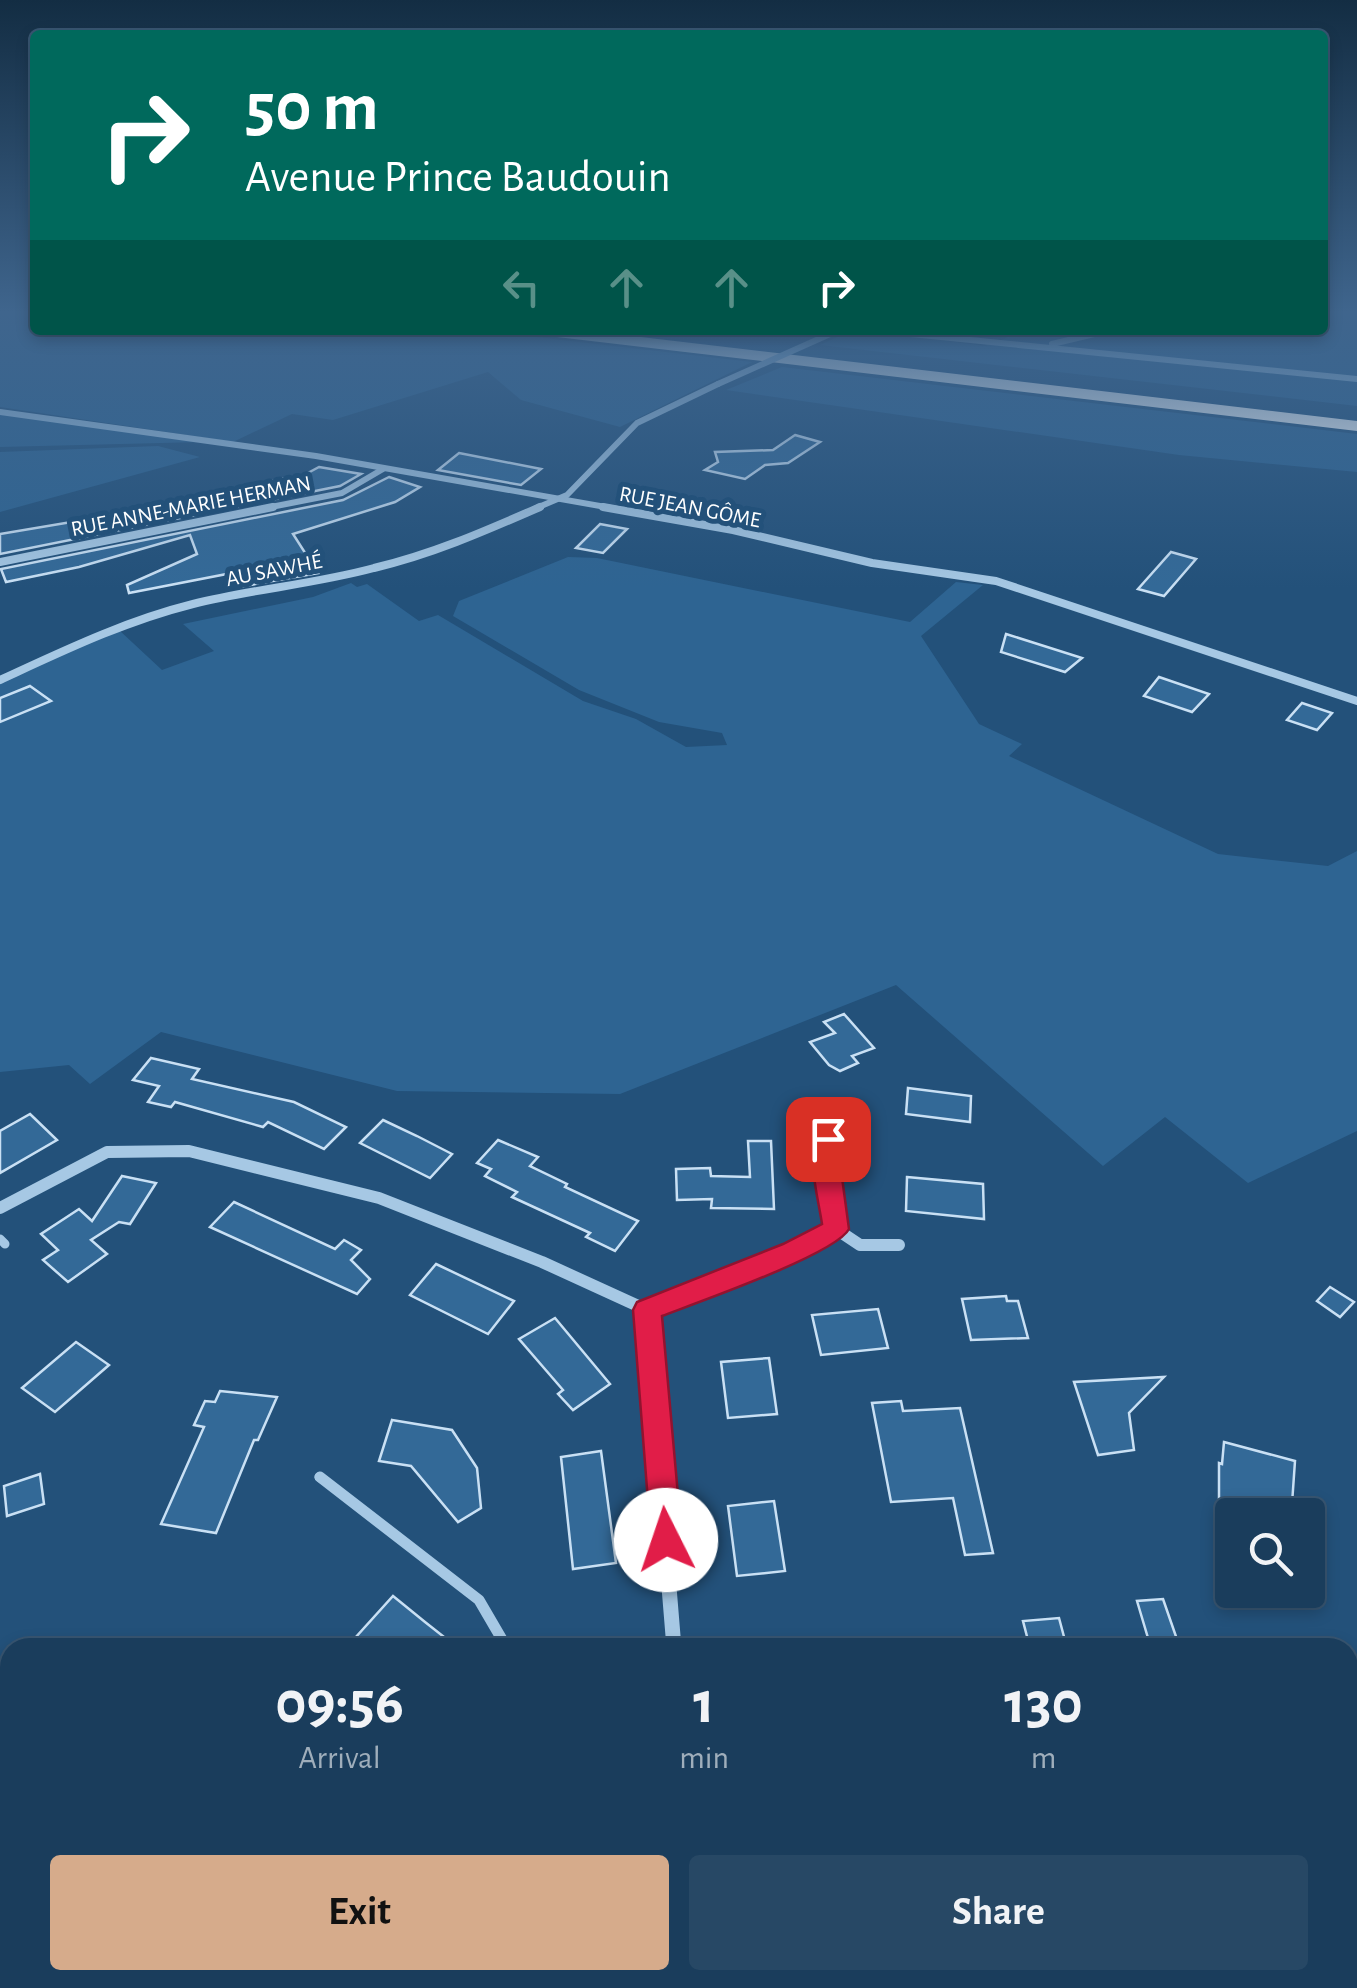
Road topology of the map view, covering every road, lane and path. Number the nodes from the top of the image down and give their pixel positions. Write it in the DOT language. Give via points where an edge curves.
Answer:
graph roads {
  1 [pos="682,403"];
  2 [pos="1159,403"];
  3 [pos="1260,403"];
  4 [pos="0,412"];
  5 [pos="1357,414"];
  6 [pos="1357,426"];
  7 [pos="384,468"];
  8 [pos="556,500"];
  9 [pos="0,562"];
  10 [pos="0,680"];
  11 [pos="1357,701"];
  12 [pos="828,1139"];
  13 [pos="0,1208"];
  14 [pos="836,1229"];
  15 [pos="900,1245"];
  16 [pos="647,1310"];
  17 [pos="319,1476"];
  18 [pos="502,1638"];
  19 [pos="673,1638"];
  1 -- 8 [label="street, bridge" via="624,433"];
  2 -- 6 [label="highway"];
  3 -- 5 [label="highway"];
  4 -- 7 [label="street, RUE JEAN GÔME"];
  7 -- 8 [label="street, RUE JEAN GÔME"];
  7 -- 9 [label="street, RUE ANNE-MARIE HERMAN" via="342,494"];
  8 -- 10 [label="street, AU SAWHÉ" via="414,559 153,615"];
  8 -- 11 [label="street, RUE JEAN GÔME" via="996,581"];
  12 -- 14 [label="street"];
  13 -- 16 [label="street" via="107,1152 188,1152 379,1198"];
  14 -- 15 [label="street" via="860,1245"];
  14 -- 16 [label="street"];
  16 -- 19 [label="street"];
  17 -- 18 [label="lane" via="479,1600"];
}
